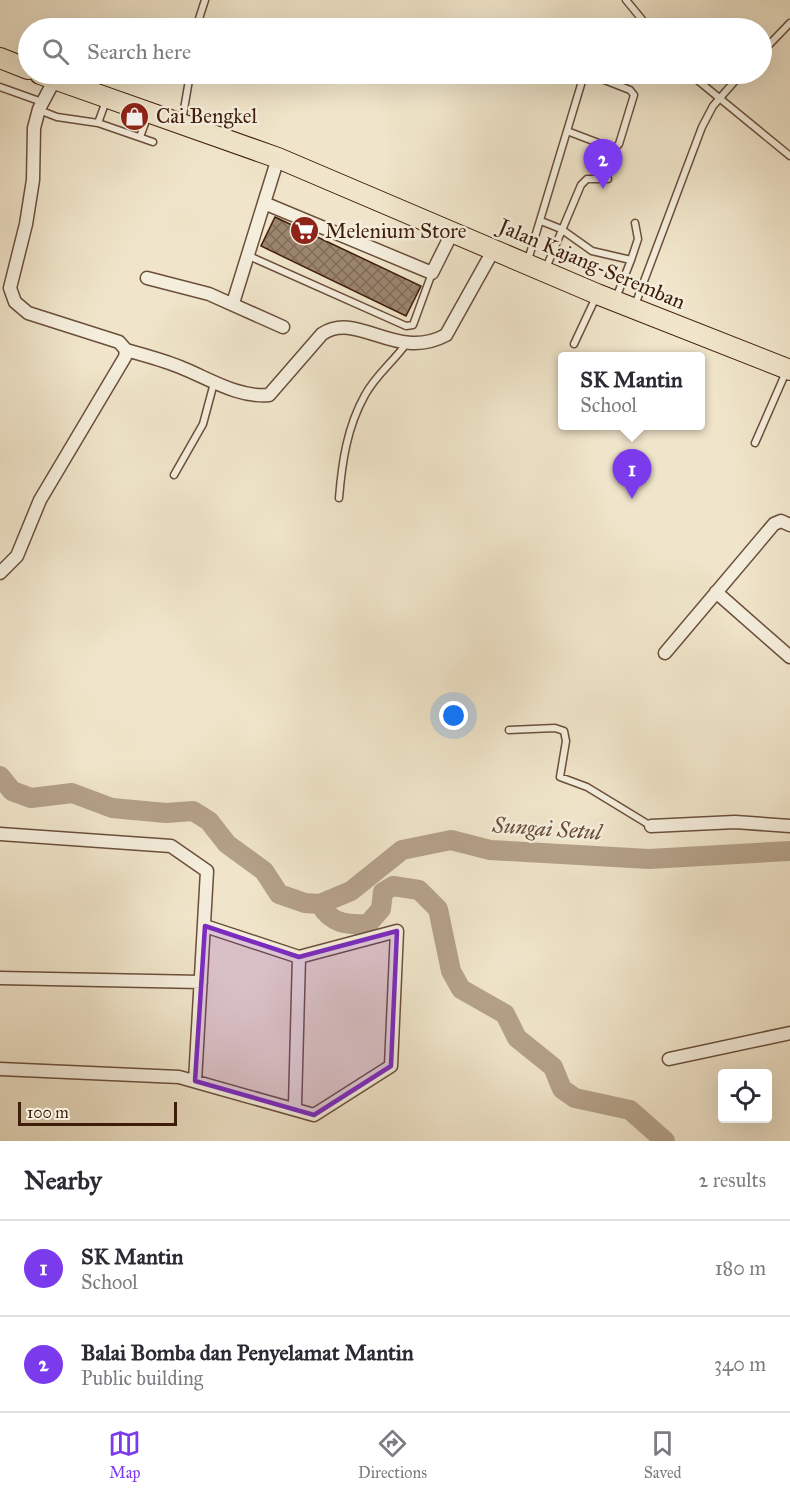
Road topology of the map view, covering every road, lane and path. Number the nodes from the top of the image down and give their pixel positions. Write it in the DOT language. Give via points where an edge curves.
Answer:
graph roads {
  1 [pos="205,0"];
  2 [pos="626,0"];
  3 [pos="199,18"];
  4 [pos="641,18"];
  5 [pos="790,23"];
  6 [pos="772,42"];
  7 [pos="0,58"];
  8 [pos="18,65"];
  9 [pos="45,84"];
  10 [pos="69,84"];
  11 [pos="188,84"];
  12 [pos="581,84"];
  13 [pos="614,84"];
  14 [pos="702,84"];
  15 [pos="732,84"];
  16 [pos="0,87"];
  17 [pos="107,98"];
  18 [pos="719,98"];
  19 [pos="40,106"];
  20 [pos="148,113"];
  21 [pos="98,123"];
  22 [pos="182,125"];
  23 [pos="567,130"];
  24 [pos="140,137"];
  25 [pos="153,142"];
  26 [pos="790,156"];
  27 [pos="278,158"];
  28 [pos="609,179"];
  29 [pos="264,203"];
  30 [pos="541,220"];
  31 [pos="635,223"];
  32 [pos="561,229"];
  33 [pos="453,231"];
  34 [pos="494,249"];
  35 [pos="249,256"];
  36 [pos="631,260"];
  37 [pos="536,268"];
  38 [pos="432,273"];
  39 [pos="147,278"];
  40 [pos="606,297"];
  41 [pos="233,303"];
  42 [pos="634,309"];
  43 [pos="283,327"];
  44 [pos="406,344"];
  45 [pos="574,344"];
  46 [pos="126,350"];
  47 [pos="789,369"];
  48 [pos="214,383"];
  49 [pos="755,443"];
  50 [pos="174,475"];
  51 [pos="339,498"];
  52 [pos="790,525"];
  53 [pos="0,573"];
  54 [pos="716,592"];
  55 [pos="665,653"];
  56 [pos="790,657"];
  57 [pos="509,730"];
  58 [pos="651,826"];
  59 [pos="790,826"];
  60 [pos="0,834"];
  61 [pos="205,926"];
  62 [pos="298,957"];
  63 [pos="0,978"];
  64 [pos="201,982"];
  65 [pos="790,1033"];
  66 [pos="669,1059"];
  67 [pos="0,1069"];
  68 [pos="195,1081"];
  69 [pos="295,1105"];
  1 -- 3 [label="lane"];
  2 -- 4 [label="lane"];
  5 -- 6 [label="lane"];
  7 -- 8 [label="main road"];
  9 -- 19 [label="street"];
  10 -- 17 [label="main road, Jalan Kajang-Seremban"];
  11 -- 22 [label="lane"];
  12 -- 23 [label="lane"];
  13 -- 23 [label="lane" via="634,95 615,148"];
  14 -- 18 [label="lane"];
  15 -- 18 [label="lane"];
  16 -- 19 [label="lane"];
  17 -- 20 [label="main road, Jalan Kajang-Seremban"];
  17 -- 21 [label="lane"];
  18 -- 26 [label="lane"];
  18 -- 42 [label="lane" via="702,127"];
  19 -- 21 [label="lane" via="57,117"];
  19 -- 46 [label="street" via="34,128 28,213 10,288 15,302 28,313 119,342"];
  20 -- 22 [label="main road, Jalan Kajang-Seremban"];
  20 -- 24 [label="lane"];
  21 -- 24 [label="lane"];
  22 -- 27 [label="main road, Jalan Kajang-Seremban"];
  23 -- 30 [label="lane"];
  24 -- 25 [label="lane"];
  27 -- 29 [label="street"];
  27 -- 33 [label="main road, Jalan Kajang-Seremban"];
  28 -- 32 [label="lane" via="587,179 581,185"];
  29 -- 35 [label="street"];
  29 -- 38 [label="street"];
  30 -- 32 [label="lane"];
  30 -- 37 [label="lane"];
  31 -- 36 [label="lane" via="638,239"];
  32 -- 36 [label="lane" via="592,251"];
  32 -- 37 [label="lane"];
  33 -- 34 [label="main road, Jalan Kajang-Seremban"];
  33 -- 38 [label="street"];
  34 -- 37 [label="main road, Jalan Kajang-Seremban"];
  34 -- 44 [label="street" via="446,335 435,341"];
  35 -- 38 [label="lane" via="406,326 413,325"];
  35 -- 41 [label="street"];
  36 -- 40 [label="lane"];
  37 -- 40 [label="main road, Jalan Kajang-Seremban"];
  39 -- 41 [label="street"];
  40 -- 42 [label="main road, Jalan Kajang-Seremban"];
  40 -- 45 [label="lane"];
  41 -- 43 [label="street"];
  42 -- 47 [label="main road, Jalan Kajang-Seremban"];
  44 -- 48 [label="street" via="353,328 330,328 269,394 259,396"];
  44 -- 51 [label="lane" via="365,394 356,414 342,460"];
  46 -- 48 [label="street" via="178,366"];
  46 -- 53 [label="street" via="126,357 40,500 17,556"];
  47 -- 49 [label="lane"];
  48 -- 50 [label="lane" via="203,424"];
  52 -- 54 [label="street" via="781,521 774,524"];
  54 -- 55 [label="street"];
  54 -- 56 [label="street"];
  57 -- 58 [label="lane" via="564,731 560,777 587,786"];
  58 -- 59 [label="street" via="735,822"];
  60 -- 61 [label="street" via="171,846 207,871"];
  61 -- 62 [label="street"];
  61 -- 64 [label="street"];
  62 -- 68 [label="street" via="397,931 391,1066 314,1115"];
  62 -- 69 [label="street"];
  63 -- 64 [label="street"];
  64 -- 68 [label="street"];
  65 -- 66 [label="street"];
  67 -- 68 [label="street" via="179,1077"];
}
